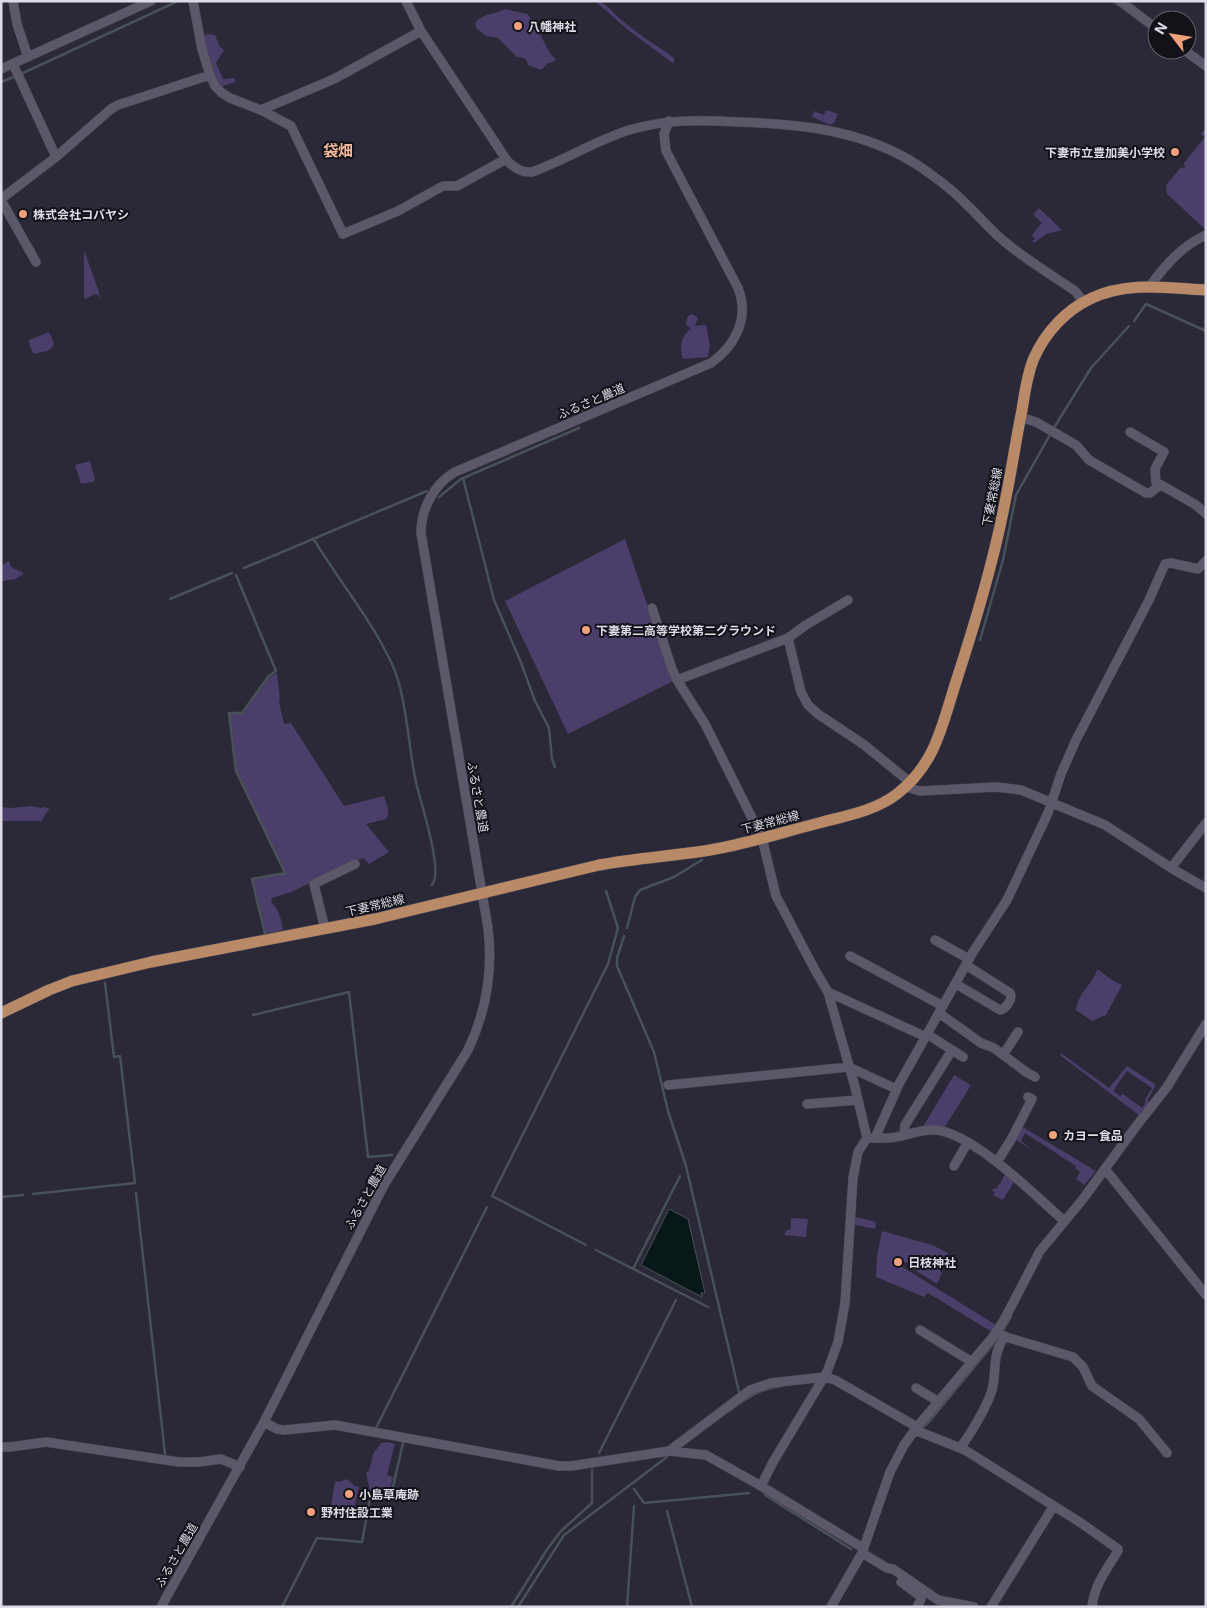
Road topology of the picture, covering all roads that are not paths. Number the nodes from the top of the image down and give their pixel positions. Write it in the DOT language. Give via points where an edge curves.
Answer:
graph roads {
  1 [pos="13,1"];
  2 [pos="151,1"];
  3 [pos="193,1"];
  4 [pos="406,1"];
  5 [pos="1120,1"];
  6 [pos="1147,21"];
  7 [pos="421,31"];
  8 [pos="28,57"];
  9 [pos="1,69"];
  10 [pos="17,71"];
  11 [pos="210,75"];
  12 [pos="261,110"];
  13 [pos="669,121"];
  14 [pos="56,157"];
  15 [pos="506,159"];
  16 [pos="1,199"];
  17 [pos="1206,235"];
  18 [pos="36,262"];
  19 [pos="1149,287"];
  20 [pos="1206,290"];
  21 [pos="1084,302"];
  22 [pos="1020,417"];
  23 [pos="1130,432"];
  24 [pos="1160,485"];
  25 [pos="1206,514"];
  26 [pos="1206,561"];
  27 [pos="848,600"];
  28 [pos="652,608"];
  29 [pos="788,638"];
  30 [pos="677,680"];
  31 [pos="908,785"];
  32 [pos="1052,802"];
  33 [pos="1206,823"];
  34 [pos="762,838"];
  35 [pos="355,864"];
  36 [pos="1172,868"];
  37 [pos="1206,888"];
  38 [pos="483,894"];
  39 [pos="325,929"];
  40 [pos="935,940"];
  41 [pos="850,956"];
  42 [pos="968,962"];
  43 [pos="956,984"];
  44 [pos="828,992"];
  45 [pos="941,1010"];
  46 [pos="1,1013"];
  47 [pos="1206,1024"];
  48 [pos="1018,1032"];
  49 [pos="926,1036"];
  50 [pos="952,1050"];
  51 [pos="1003,1055"];
  52 [pos="963,1057"];
  53 [pos="849,1067"];
  54 [pos="1035,1077"];
  55 [pos="668,1085"];
  56 [pos="896,1089"];
  57 [pos="1028,1097"];
  58 [pos="858,1100"];
  59 [pos="807,1104"];
  60 [pos="904,1134"];
  61 [pos="871,1138"];
  62 [pos="968,1142"];
  63 [pos="996,1162"];
  64 [pos="954,1166"];
  65 [pos="1105,1169"];
  66 [pos="1064,1221"];
  67 [pos="1206,1295"];
  68 [pos="920,1330"];
  69 [pos="1000,1335"];
  70 [pos="972,1362"];
  71 [pos="824,1377"];
  72 [pos="916,1388"];
  73 [pos="939,1402"];
  74 [pos="264,1422"];
  75 [pos="916,1428"];
  76 [pos="1,1447"];
  77 [pos="960,1448"];
  78 [pos="669,1451"];
  79 [pos="1167,1453"];
  80 [pos="240,1467"];
  81 [pos="761,1486"];
  82 [pos="1053,1507"];
  83 [pos="863,1550"];
  84 [pos="887,1568"];
  85 [pos="161,1607"];
  86 [pos="831,1607"];
  87 [pos="917,1607"];
  88 [pos="974,1607"];
  89 [pos="991,1607"];
  90 [pos="1092,1607"];
  1 -- 8 [label="street"];
  2 -- 8 [label="street"];
  3 -- 11 [label="street"];
  4 -- 7 [label="street"];
  5 -- 6 [label="street"];
  7 -- 12 [label="street" via="334,79"];
  7 -- 15 [label="street"];
  8 -- 10 [label="street"];
  9 -- 10 [label="street"];
  10 -- 14 [label="street"];
  11 -- 12 [label="street" via="222,93"];
  11 -- 14 [label="street" via="118,105"];
  12 -- 15 [label="street" via="291,126 343,234 398,211 443,186 456,186"];
  13 -- 15 [label="street" via="613,136 532,172 516,169"];
  13 -- 21 [label="street" via="806,126 886,148 945,185 1014,250 1075,291"];
  13 -- 38 [label="street, ふるさと農道" via="664,137 666,152 740,295 741,324 733,342 723,354 704,366 455,472 436,488 423,516 422,539"];
  14 -- 16 [label="street"];
  16 -- 18 [label="street"];
  17 -- 19 [label="street" via="1181,250"];
  19 -- 20 [label="main road, 下妻常総線"];
  19 -- 21 [label="main road, 下妻常総線" via="1112,291"];
  21 -- 22 [label="main road, 下妻常総線" via="1060,321 1041,345 1028,375"];
  22 -- 24 [label="street" via="1036,422 1076,445 1088,459 1146,493"];
  22 -- 31 [label="main road, 下妻常総線" via="1003,514 980,610 937,742 922,770"];
  23 -- 24 [label="street" via="1164,452 1154,473"];
  24 -- 25 [label="street"];
  26 -- 32 [label="street" via="1198,569 1171,562 1165,564 1076,740"];
  27 -- 29 [label="street"];
  28 -- 30 [label="street"];
  29 -- 30 [label="street"];
  29 -- 31 [label="street" via="801,692 808,705 863,744"];
  30 -- 34 [label="street" via="706,724"];
  31 -- 32 [label="street" via="920,791 1012,788"];
  31 -- 34 [label="main road, 下妻常総線" via="889,800 859,812"];
  32 -- 36 [label="street" via="1105,825"];
  32 -- 42 [label="street" via="1007,900"];
  33 -- 36 [label="street"];
  34 -- 38 [label="main road, 下妻常総線" via="687,854 621,861"];
  34 -- 44 [label="street" via="776,896"];
  35 -- 39 [label="street" via="314,884"];
  36 -- 37 [label="street"];
  38 -- 39 [label="main road, 下妻常総線"];
  38 -- 74 [label="street, ふるさと農道" via="490,938 490,966 485,1003 472,1042 381,1192"];
  39 -- 46 [label="main road, 下妻常総線" via="151,962 72,981"];
  40 -- 42 [label="street"];
  41 -- 45 [label="street"];
  42 -- 43 [label="street"];
  42 -- 43 [label="street" via="1010,993 1010,999 1000,1010"];
  43 -- 45 [label="street"];
  44 -- 49 [label="street"];
  44 -- 53 [label="street"];
  45 -- 49 [label="street"];
  45 -- 51 [label="street" via="981,1043"];
  47 -- 65 [label="street" via="1167,1087"];
  48 -- 51 [label="street"];
  49 -- 50 [label="street"];
  49 -- 56 [label="street"];
  50 -- 52 [label="street"];
  50 -- 60 [label="street" via="906,1125"];
  51 -- 54 [label="street"];
  53 -- 55 [label="street"];
  53 -- 56 [label="street"];
  53 -- 58 [label="street"];
  56 -- 61 [label="street"];
  57 -- 63 [label="street" via="1032,1099"];
  58 -- 59 [label="street"];
  58 -- 61 [label="street"];
  60 -- 61 [label="street" via="896,1138"];
  60 -- 62 [label="street" via="934,1130"];
  61 -- 71 [label="street" via="858,1152 853,1178 845,1302 841,1328"];
  62 -- 63 [label="street"];
  62 -- 64 [label="street"];
  63 -- 66 [label="street"];
  65 -- 66 [label="street"];
  65 -- 67 [label="street"];
  66 -- 69 [label="street" via="1036,1257"];
  68 -- 70 [label="street"];
  69 -- 70 [label="street"];
  69 -- 77 [label="street" via="991,1392"];
  69 -- 79 [label="street" via="1073,1357 1083,1366 1092,1386 1139,1418"];
  70 -- 73 [label="street"];
  71 -- 75 [label="street" via="835,1380"];
  71 -- 78 [label="street" via="771,1383 750,1390"];
  71 -- 81 [label="street"];
  72 -- 73 [label="street"];
  73 -- 75 [label="street"];
  74 -- 78 [label="street" via="277,1429 335,1425 559,1466"];
  74 -- 80 [label="street, ふるさと農道"];
  75 -- 77 [label="street"];
  75 -- 83 [label="street" via="892,1467"];
  76 -- 80 [label="street" via="46,1442 179,1462 221,1459"];
  77 -- 82 [label="street"];
  78 -- 81 [label="street" via="706,1455"];
  80 -- 85 [label="street, ふるさと農道"];
  81 -- 83 [label="street"];
  82 -- 89 [label="street"];
  82 -- 90 [label="street" via="1118,1548 1099,1580"];
  83 -- 84 [label="street"];
  83 -- 86 [label="street"];
  84 -- 87 [label="street" via="889,1573 920,1596"];
  84 -- 88 [label="street" via="893,1568 938,1600"];
}
